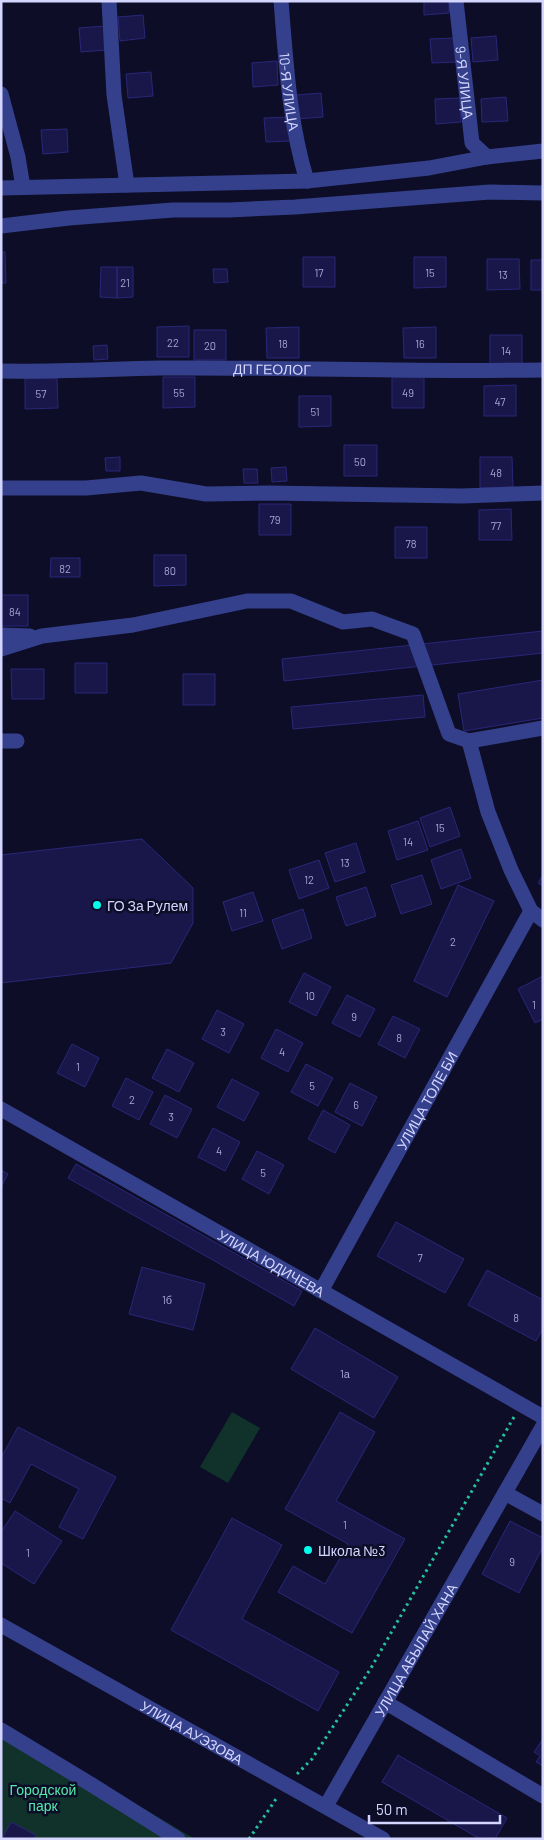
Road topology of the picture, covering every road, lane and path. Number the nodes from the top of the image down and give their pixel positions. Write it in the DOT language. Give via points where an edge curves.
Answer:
graph roads {
  1 [pos="109,1"];
  2 [pos="281,1"];
  3 [pos="456,1"];
  4 [pos="1,94"];
  5 [pos="543,151"];
  6 [pos="487,158"];
  7 [pos="307,181"];
  8 [pos="127,185"];
  9 [pos="23,187"];
  10 [pos="1,188"];
  11 [pos="543,193"];
  12 [pos="1,226"];
  13 [pos="543,370"];
  14 [pos="1,371"];
  15 [pos="1,488"];
  16 [pos="543,493"];
  17 [pos="1,635"];
  18 [pos="42,636"];
  19 [pos="1,649"];
  20 [pos="543,728"];
  21 [pos="1,741"];
  22 [pos="17,741"];
  23 [pos="469,741"];
  24 [pos="537,915"];
  25 [pos="1,1109"];
  26 [pos="321,1291"];
  27 [pos="520,1404"];
  28 [pos="543,1417"];
  29 [pos="543,1426"];
  30 [pos="505,1493"];
  31 [pos="543,1514"];
  32 [pos="1,1625"];
  33 [pos="385,1702"];
  34 [pos="1,1730"];
  35 [pos="287,1784"];
  36 [pos="543,1796"];
  37 [pos="326,1806"];
  38 [pos="178,1839"];
  39 [pos="249,1839"];
  40 [pos="383,1839"];
  1 -- 8 [label="street" via="114,95"];
  2 -- 7 [label="street, 10-Я УЛИЦА" via="289,93 299,155"];
  3 -- 6 [label="street, 9-Я УЛИЦА" via="472,142"];
  4 -- 9 [label="street"];
  5 -- 6 [label="street"];
  6 -- 7 [label="street" via="429,168"];
  7 -- 8 [label="street"];
  8 -- 9 [label="street"];
  9 -- 10 [label="street"];
  11 -- 12 [label="street" via="490,192 295,207 173,210"];
  13 -- 14 [label="street, ДП ГЕОЛОГ" via="160,368"];
  15 -- 16 [label="street" via="86,488 141,483 206,494 462,496"];
  17 -- 18 [label="street"];
  18 -- 19 [label="street"];
  18 -- 23 [label="street" via="133,625 247,601 292,601 343,622 372,619 414,634 449,734"];
  20 -- 23 [label="street"];
  21 -- 22 [label="street"];
  23 -- 24 [label="street" via="488,812 510,870"];
  24 -- 26 [label="street, УЛИЦА ТОЛЕ БИ"];
  25 -- 26 [label="street, УЛИЦА ЮДИЧЕВА"];
  26 -- 27 [label="street, УЛИЦА ЮДИЧЕВА"];
  27 -- 28 [label="street, УЛИЦА ЮДИЧЕВА"];
  27 -- 35 [label="path" via="371,1668 312,1759"];
  29 -- 30 [label="street, УЛИЦА АБЫЛАЙ ХАНА"];
  30 -- 31 [label="street"];
  30 -- 33 [label="street, УЛИЦА АБЫЛАЙ ХАНА"];
  32 -- 35 [label="street, УЛИЦА АУЭЗОВА"];
  33 -- 36 [label="street"];
  33 -- 37 [label="street, УЛИЦА АБЫЛАЙ ХАНА"];
  34 -- 38 [label="street"];
  35 -- 37 [label="street, УЛИЦА АУЭЗОВА"];
  35 -- 39 [label="path"];
  37 -- 40 [label="street, УЛИЦА АУЭЗОВА"];
}
